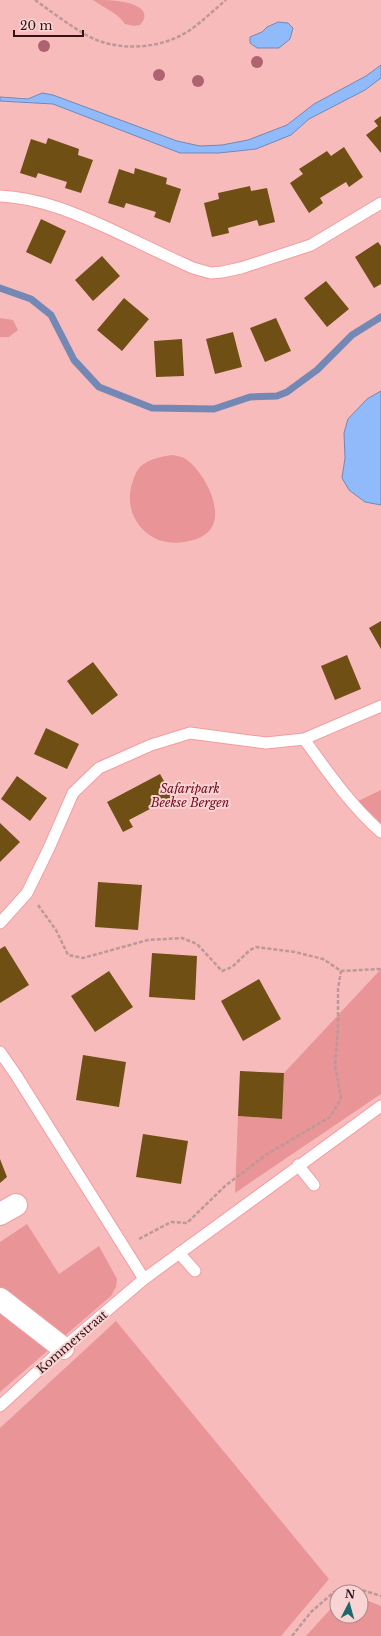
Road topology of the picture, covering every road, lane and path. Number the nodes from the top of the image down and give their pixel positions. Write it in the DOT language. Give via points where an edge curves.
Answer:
graph roads {
  1 [pos="35,0"];
  2 [pos="226,0"];
  3 [pos="0,196"];
  4 [pos="381,203"];
  5 [pos="381,706"];
  6 [pos="304,739"];
  7 [pos="381,832"];
  8 [pos="27,892"];
  9 [pos="0,923"];
  10 [pos="381,969"];
  11 [pos="341,972"];
  12 [pos="0,1052"];
  13 [pos="381,1106"];
  14 [pos="298,1165"];
  15 [pos="314,1185"];
  16 [pos="125,1247"];
  17 [pos="179,1252"];
  18 [pos="195,1271"];
  19 [pos="144,1279"];
  20 [pos="0,1299"];
  21 [pos="63,1348"];
  22 [pos="0,1406"];
  23 [pos="381,1596"];
  24 [pos="292,1636"];
  1 -- 2 [label="path" via="89,36 110,44 138,47 164,42 192,29"];
  3 -- 4 [label="lane" via="44,202 70,211 193,268 211,273 241,268 311,245"];
  5 -- 6 [label="lane"];
  6 -- 7 [label="lane" via="330,776 368,821"];
  6 -- 8 [label="lane" via="266,743 190,733 151,745 100,768 73,793"];
  8 -- 9 [label="lane"];
  8 -- 11 [label="path" via="56,930 68,956 83,958 148,940 182,938 198,944 222,971 232,967 256,947 296,952 323,959"];
  10 -- 11 [label="path"];
  11 -- 16 [label="path" via="335,1065 341,1099 330,1117 267,1154 244,1171 187,1223 171,1222"];
  12 -- 16 [label="lane"];
  13 -- 14 [label="lane, Kommerstraat"];
  14 -- 15 [label="lane"];
  14 -- 17 [label="lane, Kommerstraat"];
  16 -- 19 [label="lane"];
  17 -- 18 [label="lane"];
  17 -- 19 [label="lane, Kommerstraat"];
  19 -- 21 [label="lane, Kommerstraat"];
  20 -- 21 [label="street"];
  21 -- 22 [label="lane, Kommerstraat"];
  23 -- 24 [label="path" via="359,1588 334,1592 311,1612"];
}
